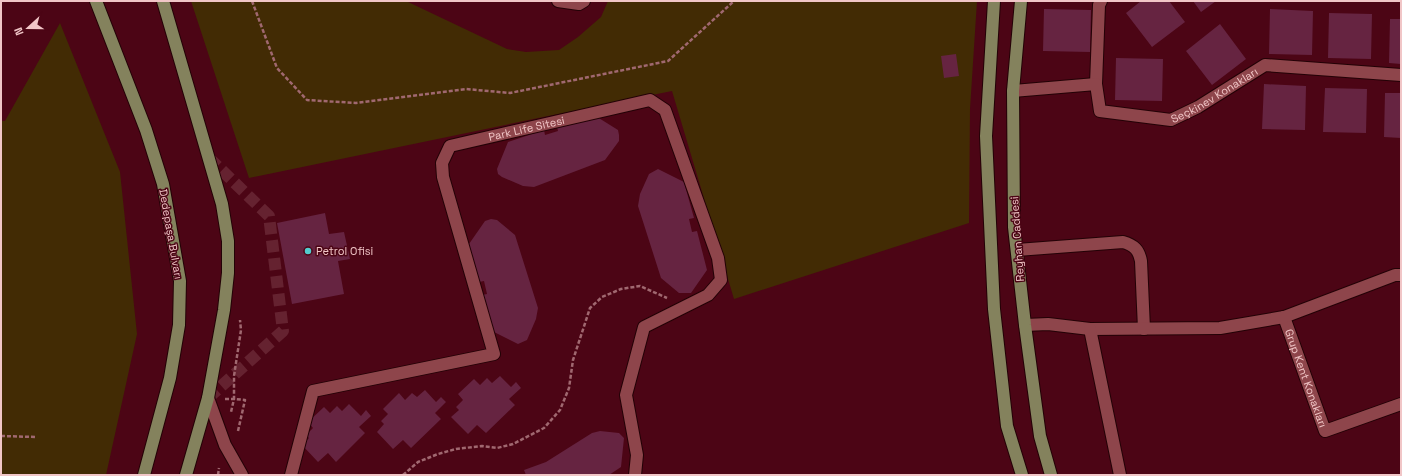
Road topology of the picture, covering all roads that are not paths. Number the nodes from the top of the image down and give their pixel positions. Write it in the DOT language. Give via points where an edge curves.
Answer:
graph roads {
  1 [pos="96,1"];
  2 [pos="163,1"];
  3 [pos="558,1"];
  4 [pos="584,1"];
  5 [pos="994,1"];
  6 [pos="1021,1"];
  7 [pos="1101,1"];
  8 [pos="1401,75"];
  9 [pos="1096,84"];
  10 [pos="1013,91"];
  11 [pos="1017,250"];
  12 [pos="1401,275"];
  13 [pos="1284,317"];
  14 [pos="1025,325"];
  15 [pos="1090,329"];
  16 [pos="1144,329"];
  17 [pos="208,398"];
  18 [pos="1401,404"];
  19 [pos="144,475"];
  20 [pos="186,475"];
  21 [pos="242,475"];
  22 [pos="291,475"];
  23 [pos="635,475"];
  24 [pos="1022,475"];
  25 [pos="1051,475"];
  26 [pos="1120,475"];
  1 -- 19 [label="main road, Dedepaşa Bulvarı" via="146,130 163,184 180,281 179,324 170,378"];
  2 -- 17 [label="main road" via="222,204 228,241 224,310"];
  3 -- 4 [label="lane" via="579,4"];
  5 -- 24 [label="main road" via="986,136 994,309 1007,426"];
  6 -- 10 [label="main road, Reyhan Caddesi"];
  7 -- 9 [label="lane, Seçkinev Konakları"];
  8 -- 9 [label="lane, Seçkinev Konakları" via="1265,65 1198,107 1171,120 1100,111"];
  9 -- 10 [label="lane"];
  10 -- 11 [label="main road, Reyhan Caddesi"];
  11 -- 14 [label="main road, Reyhan Caddesi"];
  11 -- 16 [label="lane" via="1123,242 1134,247 1141,261"];
  12 -- 13 [label="lane, Grup Kent Konakları" via="1395,275"];
  13 -- 16 [label="lane, Grup Kent Konakları" via="1220,328"];
  13 -- 18 [label="lane, Grup Kent Konakları" via="1326,431"];
  14 -- 15 [label="lane, Grup Kent Konakları" via="1048,324"];
  14 -- 25 [label="main road, Reyhan Caddesi" via="1040,436"];
  15 -- 16 [label="lane, Grup Kent Konakları"];
  15 -- 26 [label="lane"];
  17 -- 20 [label="main road"];
  17 -- 21 [label="lane" via="225,445"];
  22 -- 23 [label="lane, Park Life Sitesi" via="313,391 494,354 443,177 442,163 450,146 650,100 665,110 718,258 721,280 708,295 644,327 626,394 637,455"];
}
